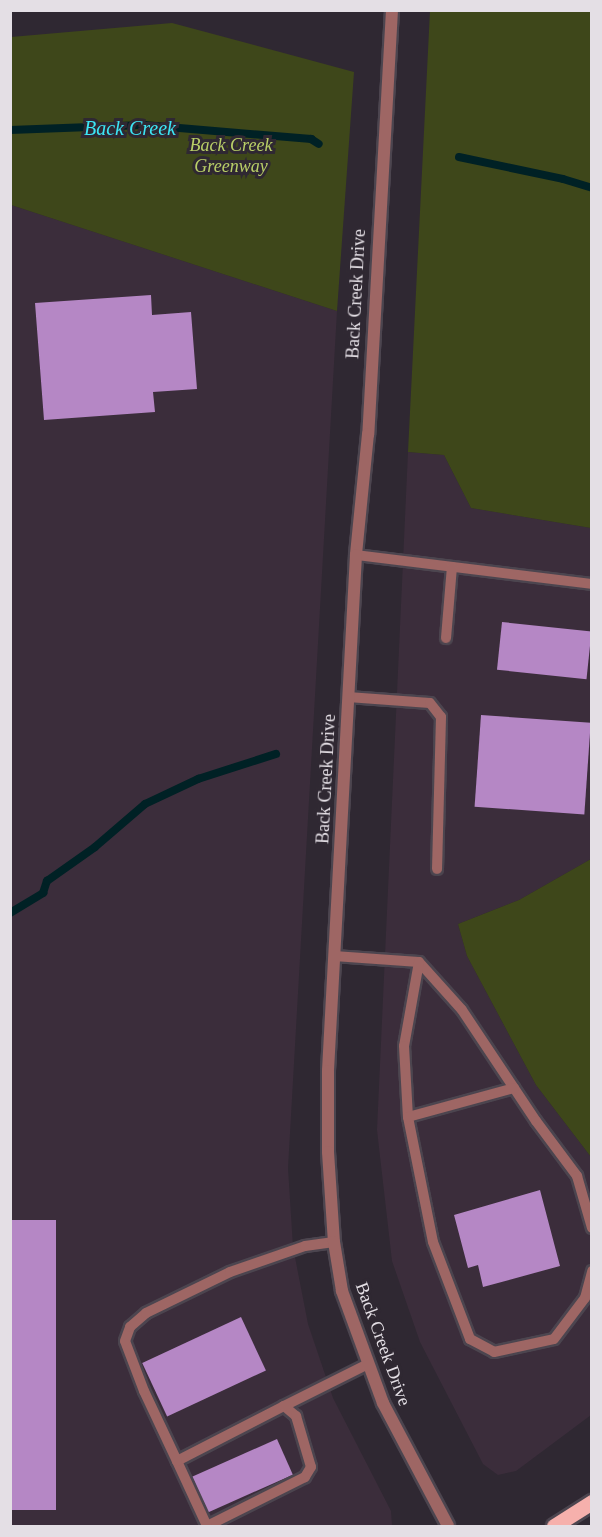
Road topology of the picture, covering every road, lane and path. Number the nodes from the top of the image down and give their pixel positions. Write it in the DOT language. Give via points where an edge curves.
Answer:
graph roads {
  1 [pos="392,10"];
  2 [pos="356,555"];
  3 [pos="452,567"];
  4 [pos="591,584"];
  5 [pos="446,638"];
  6 [pos="348,697"];
  7 [pos="437,869"];
  8 [pos="334,956"];
  9 [pos="419,962"];
  10 [pos="514,1088"];
  11 [pos="408,1117"];
  12 [pos="591,1228"];
  13 [pos="334,1242"];
  14 [pos="591,1272"];
  15 [pos="368,1364"];
  16 [pos="284,1406"];
  17 [pos="177,1461"];
  18 [pos="591,1502"];
  19 [pos="448,1527"];
  20 [pos="554,1527"];
  1 -- 2 [label="street, Back Creek Drive" via="368,434"];
  2 -- 3 [label="lane"];
  2 -- 6 [label="street, Back Creek Drive"];
  3 -- 4 [label="lane"];
  3 -- 5 [label="lane"];
  6 -- 7 [label="lane" via="430,703 441,717"];
  6 -- 8 [label="street, Back Creek Drive"];
  8 -- 9 [label="lane"];
  8 -- 13 [label="street, Back Creek Drive" via="328,1094"];
  9 -- 10 [label="lane" via="462,1010"];
  9 -- 11 [label="lane" via="404,1046"];
  10 -- 11 [label="lane"];
  10 -- 12 [label="lane" via="577,1176"];
  11 -- 14 [label="lane" via="433,1242 470,1338 494,1352 554,1339 585,1298"];
  13 -- 15 [label="street, Back Creek Drive" via="342,1291"];
  13 -- 17 [label="lane" via="305,1246 230,1272 146,1313 130,1327 125,1341"];
  15 -- 16 [label="lane"];
  15 -- 19 [label="street, Back Creek Drive" via="383,1403"];
  16 -- 17 [label="lane"];
  16 -- 17 [label="lane" via="296,1416 311,1467 305,1477 207,1526"];
  18 -- 20 [label="main road"];
}
